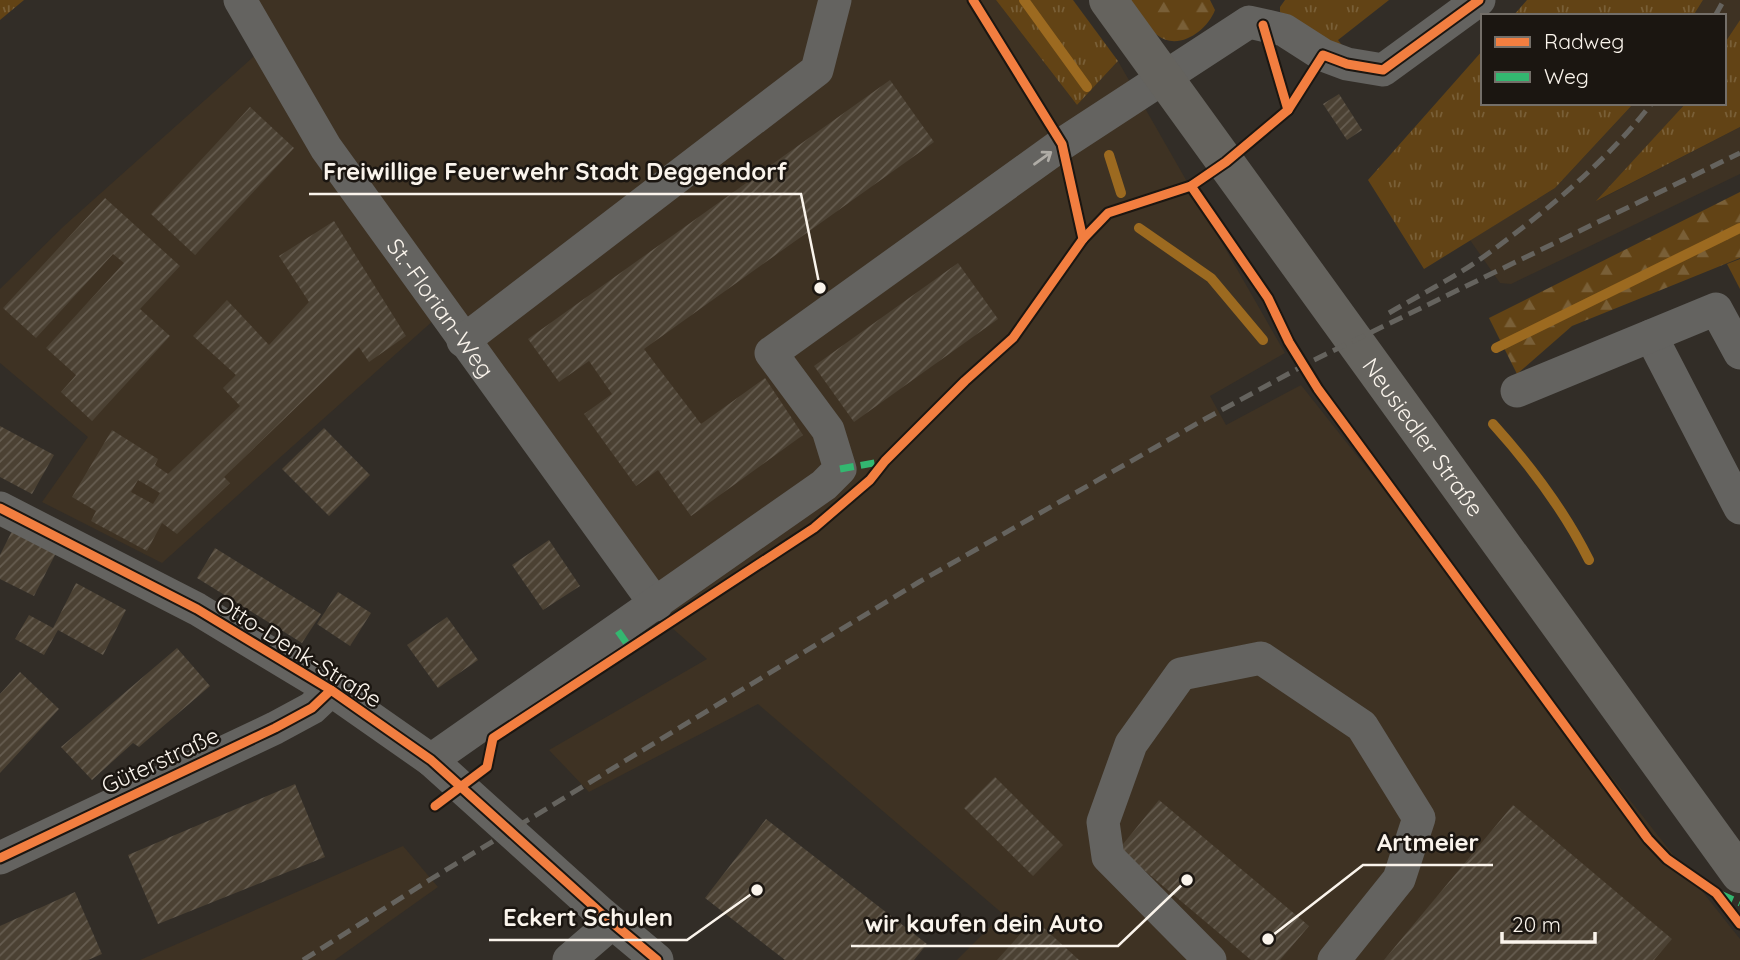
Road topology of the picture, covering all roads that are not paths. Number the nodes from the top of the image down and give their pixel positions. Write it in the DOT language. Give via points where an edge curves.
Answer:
graph roads {
  1 [pos="240,0"];
  2 [pos="835,0"];
  3 [pos="1108,0"];
  4 [pos="1479,0"];
  5 [pos="1246,11"];
  6 [pos="1166,78"];
  7 [pos="1651,336"];
  8 [pos="463,341"];
  9 [pos="1740,353"];
  10 [pos="1517,391"];
  11 [pos="0,508"];
  12 [pos="1740,508"];
  13 [pos="656,605"];
  14 [pos="331,690"];
  15 [pos="431,760"];
  16 [pos="0,858"];
  17 [pos="1740,874"];
  18 [pos="612,923"];
  19 [pos="569,960"];
  20 [pos="657,960"];
  21 [pos="1210,960"];
  22 [pos="1335,960"];
  1 -- 8 [label="street, St.-Florian-Weg" via="326,148"];
  2 -- 8 [label="street" via="817,70"];
  3 -- 6 [label="main road, Neusiedler Straße"];
  4 -- 5 [label="street" via="1383,70 1323,55"];
  5 -- 6 [label="street"];
  13 -- 6 [label="street, one-way" via="840,469 828,430 771,353 1062,144"];
  6 -- 17 [label="main road, Neusiedler Straße"];
  7 -- 9 [label="street" via="1716,309"];
  7 -- 10 [label="street"];
  7 -- 12 [label="street"];
  8 -- 13 [label="street, St.-Florian-Weg"];
  11 -- 14 [label="street, Otto-Denk-Straße" via="197,609"];
  13 -- 15 [label="street"];
  14 -- 15 [label="street, Otto-Denk-Straße"];
  14 -- 16 [label="street, Güterstraße" via="312,708 275,728"];
  15 -- 18 [label="street, Otto-Denk-Straße"];
  18 -- 19 [label="street"];
  18 -- 20 [label="street, Otto-Denk-Straße"];
  21 -- 22 [label="street" via="1108,857 1104,822 1131,744 1181,674 1261,658 1362,726 1419,818 1399,879"];
}
